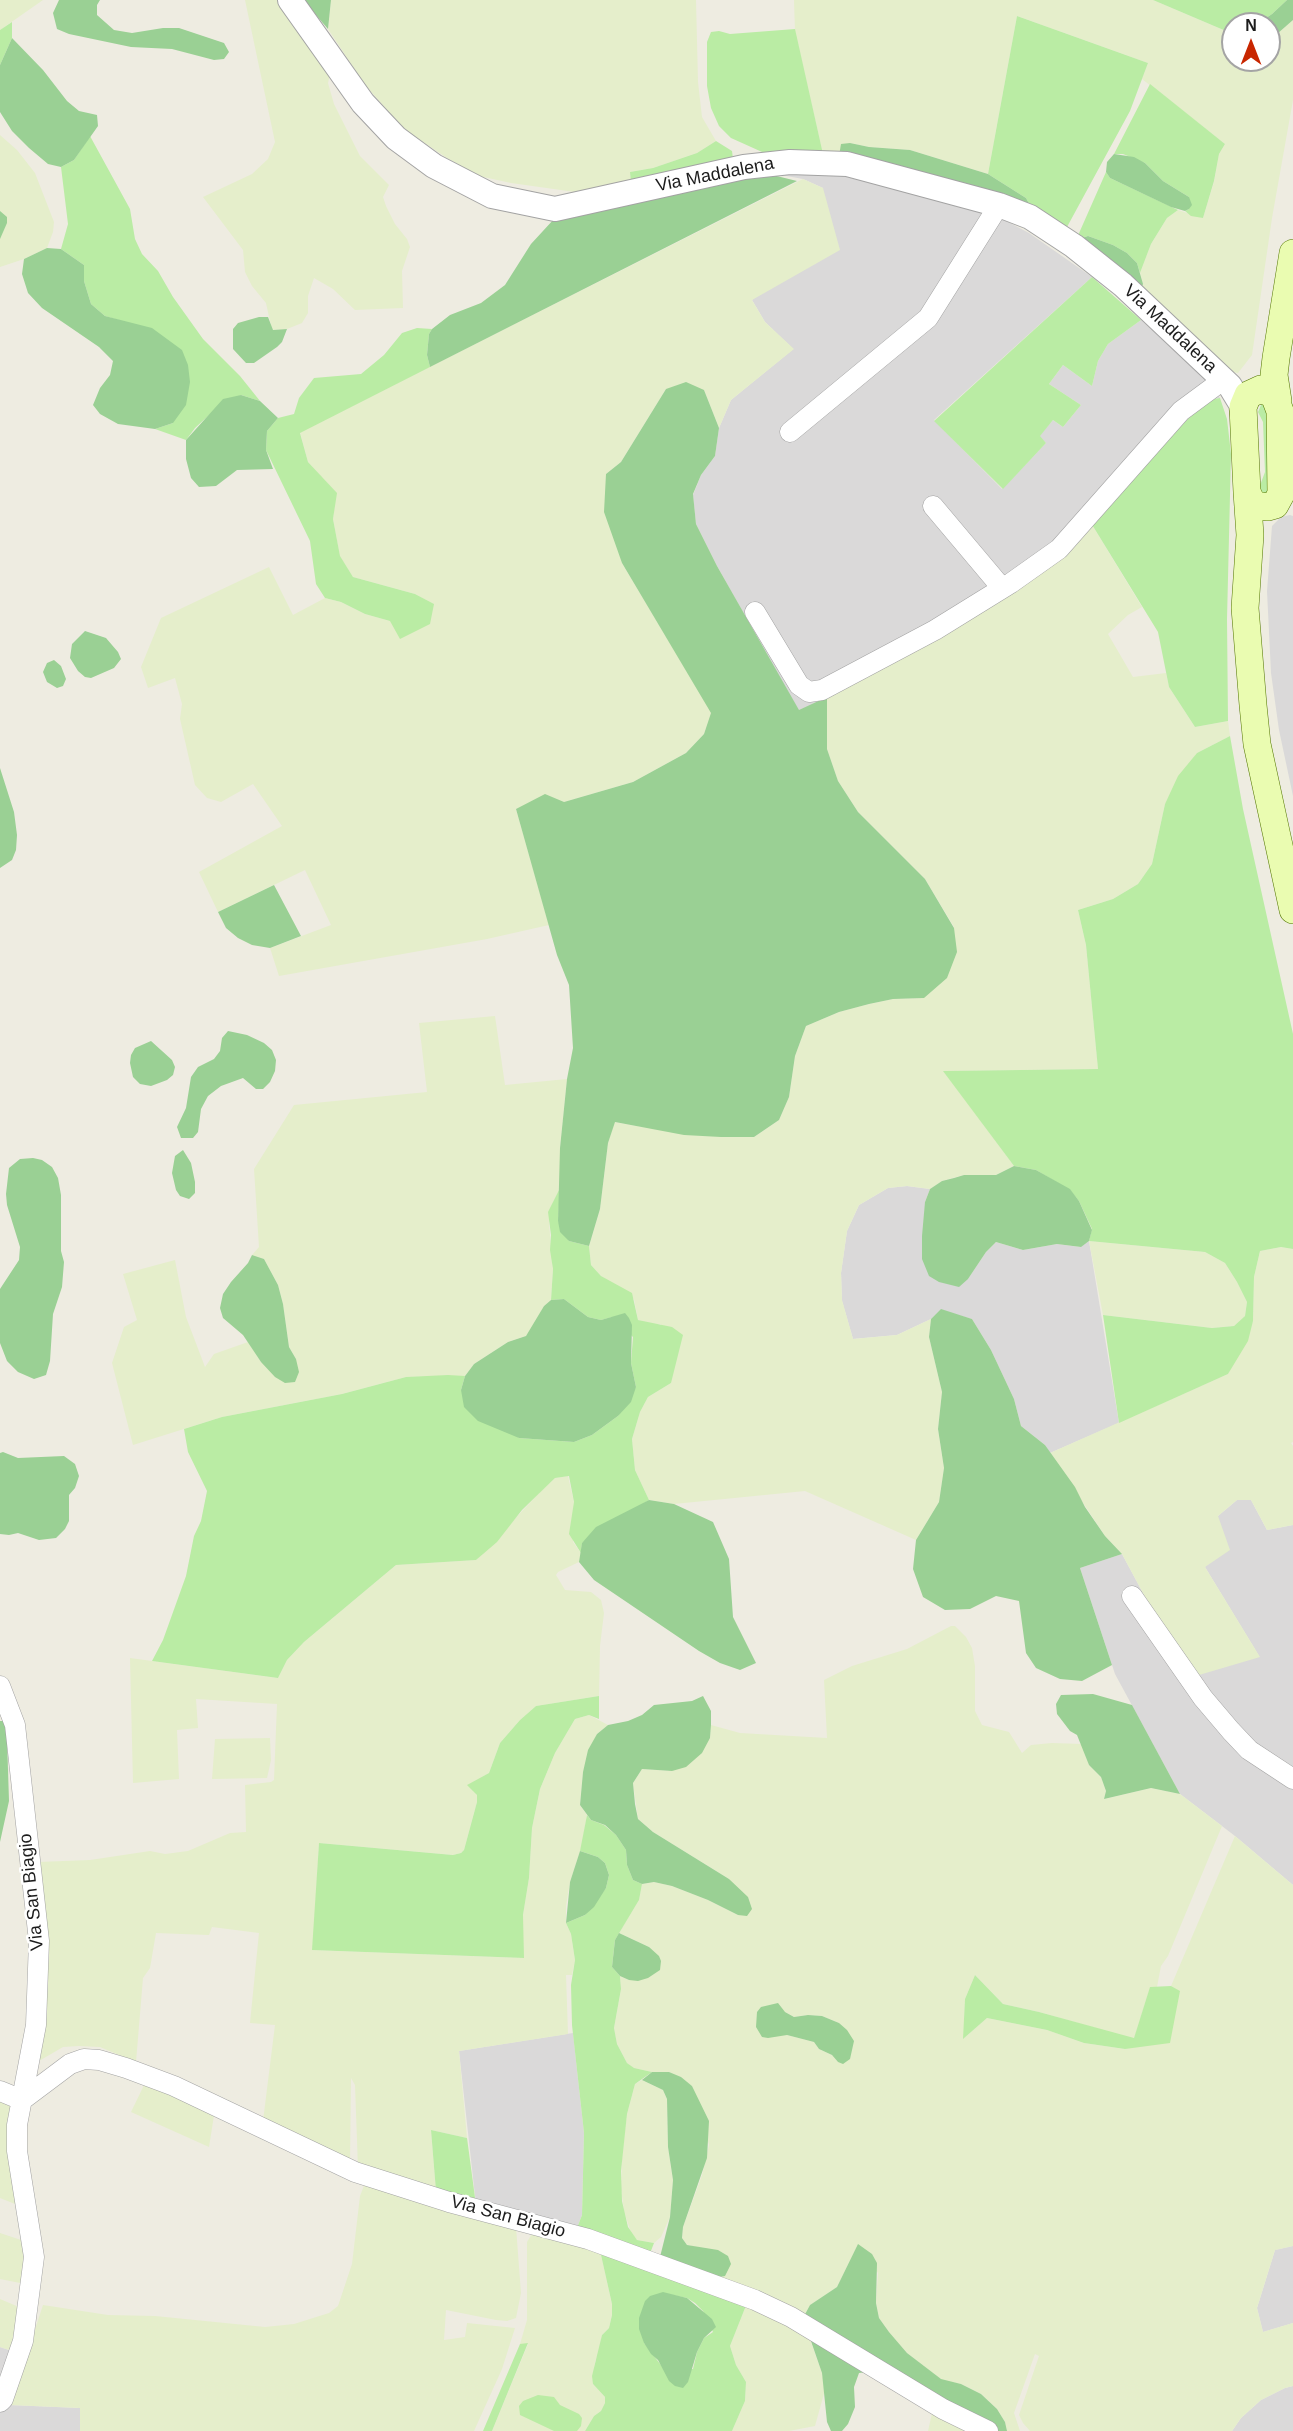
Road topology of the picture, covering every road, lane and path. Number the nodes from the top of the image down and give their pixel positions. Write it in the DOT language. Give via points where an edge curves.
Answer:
graph roads {
  1 [pos="290,0"];
  2 [pos="999,205"];
  3 [pos="1293,253"];
  4 [pos="1249,390"];
  5 [pos="790,432"];
  6 [pos="1276,497"];
  7 [pos="933,506"];
  8 [pos="1002,588"];
  9 [pos="755,612"];
  10 [pos="1293,910"];
  11 [pos="1132,1596"];
  12 [pos="0,1686"];
  13 [pos="1293,1779"];
  14 [pos="0,2091"];
  15 [pos="22,2100"];
  16 [pos="0,2402"];
  17 [pos="988,2431"];
  1 -- 2 [label="street, Via Maddalena" via="363,103 396,138 434,166 492,196 555,209 744,167 790,162 847,164"];
  2 -- 4 [label="street, Via Maddalena" via="1030,217 1074,246"];
  2 -- 5 [label="street" via="927,318"];
  3 -- 4 [label="main road" via="1276,358"];
  4 -- 6 [label="main road" via="1244,416"];
  4 -- 6 [label="main road" via="1281,446 1282,485"];
  4 -- 8 [label="street" via="1181,411 1059,549"];
  6 -- 10 [label="main road" via="1250,536 1245,608 1257,744"];
  7 -- 8 [label="street"];
  8 -- 9 [label="street" via="935,630 822,690 809,692 799,686"];
  11 -- 13 [label="street" via="1203,1698 1231,1731 1249,1750"];
  12 -- 15 [label="street, Via San Biagio" via="15,1725 39,1941 36,2025"];
  14 -- 15 [label="street"];
  15 -- 16 [label="street, Via San Biagio" via="17,2151 34,2257 23,2341"];
  15 -- 17 [label="street, Via San Biagio" via="70,2064 84,2059 126,2068 174,2086 355,2172 588,2239 755,2300"];
}
